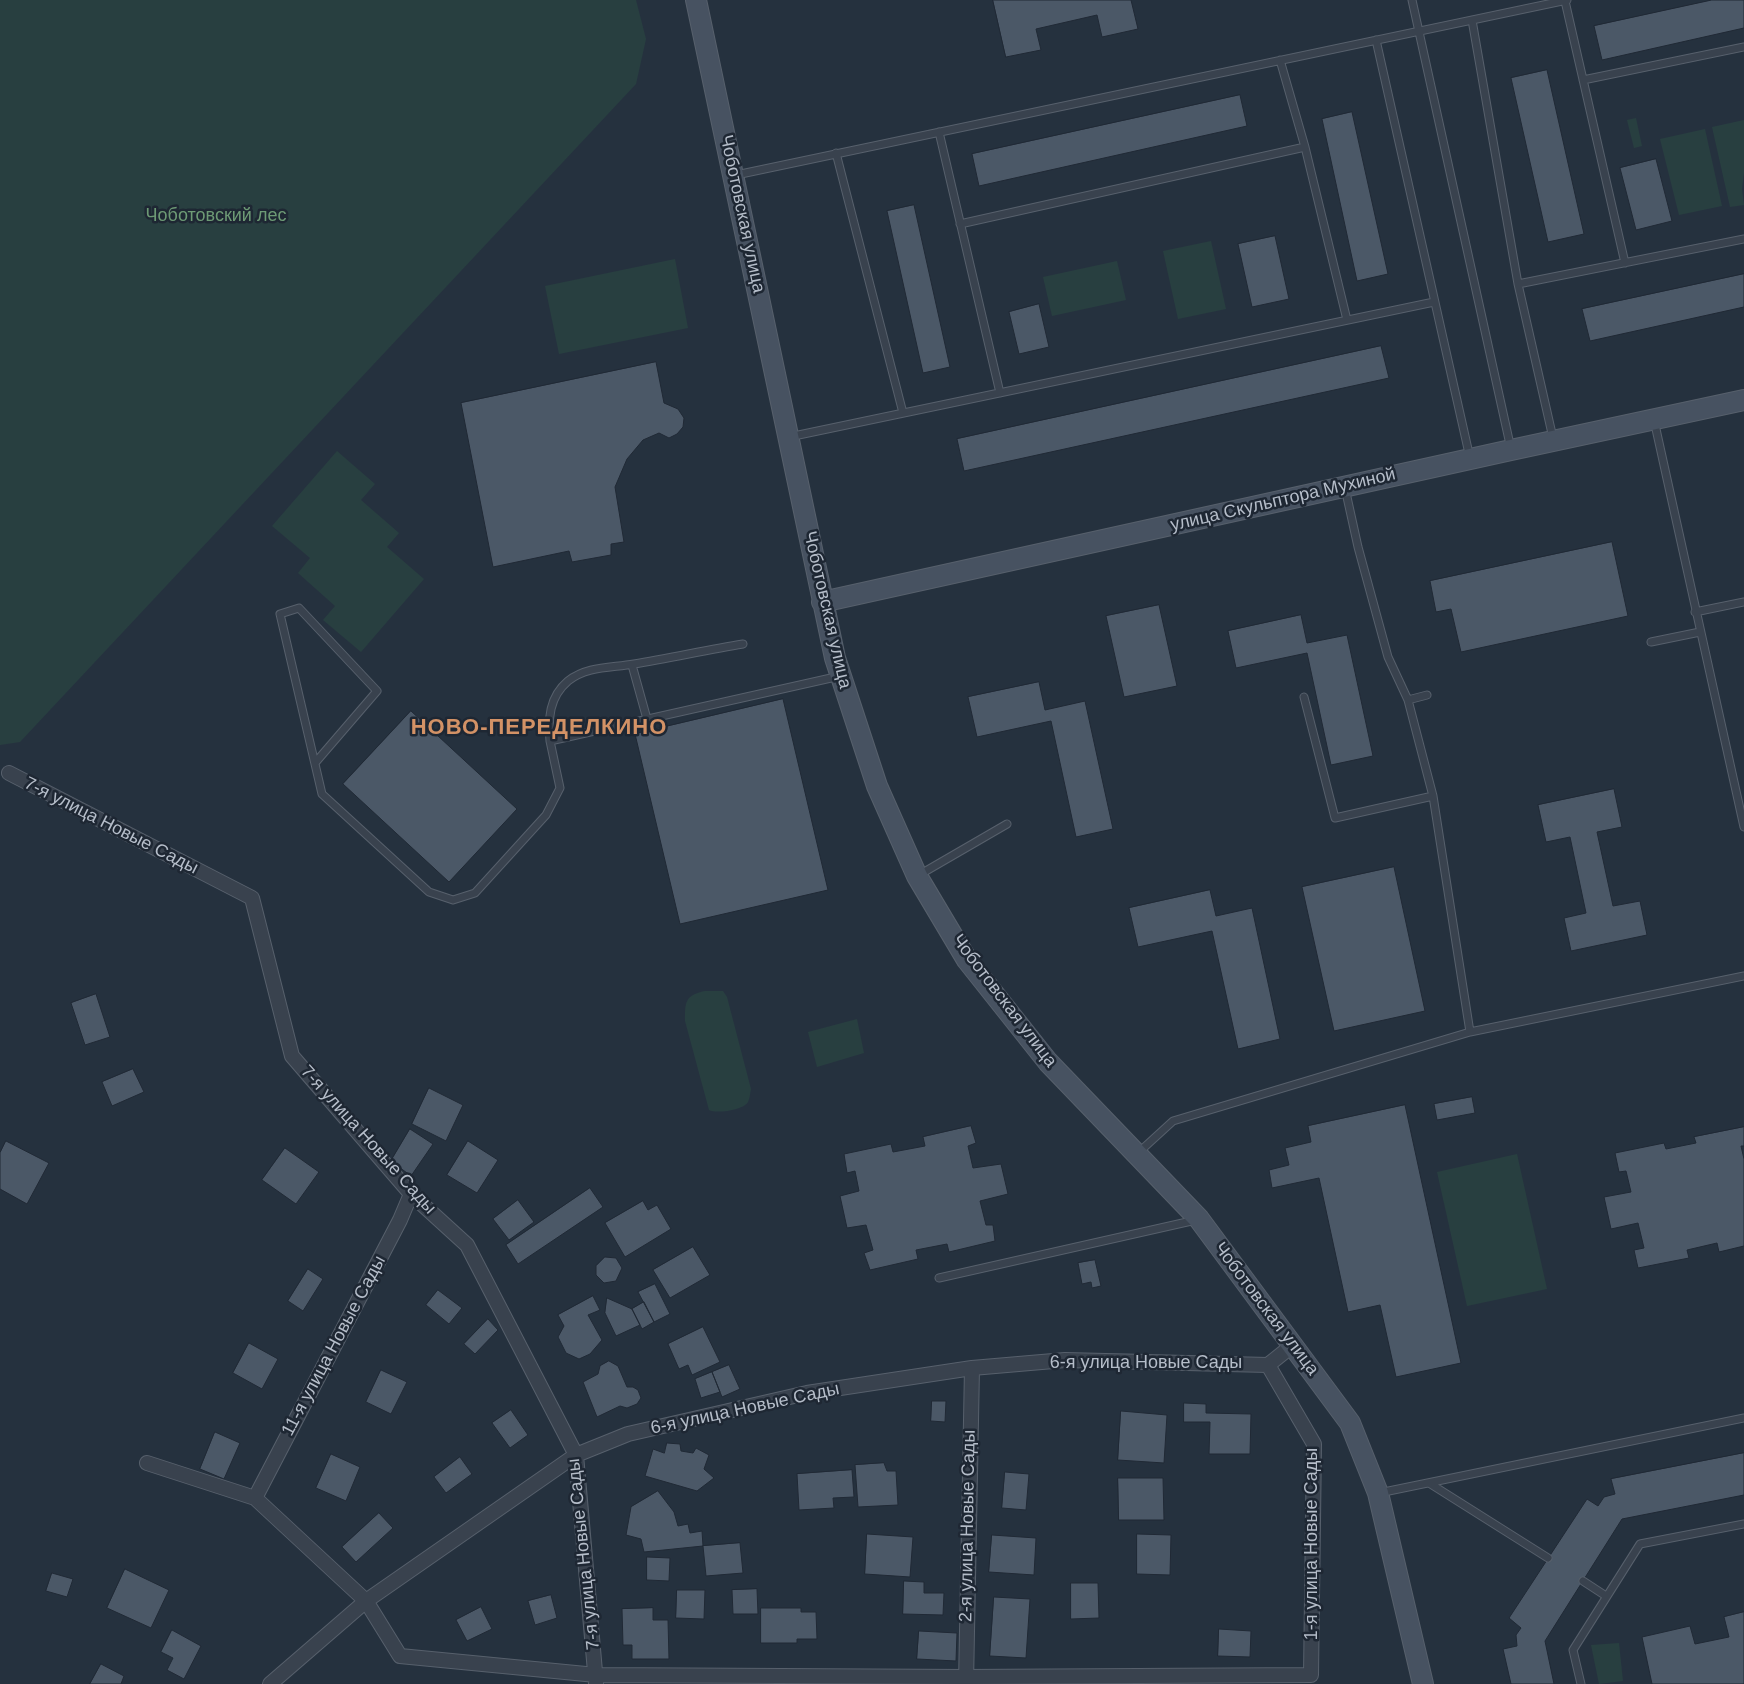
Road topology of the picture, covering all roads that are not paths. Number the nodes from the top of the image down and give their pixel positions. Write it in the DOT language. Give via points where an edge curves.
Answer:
graph roads {
  1 [pos="696,0"];
  2 [pos="1412,0"];
  3 [pos="1566,0"];
  4 [pos="1472,20"];
  5 [pos="1419,31"];
  6 [pos="1376,40"];
  7 [pos="1744,47"];
  8 [pos="1280,60"];
  9 [pos="1583,80"];
  10 [pos="939,132"];
  11 [pos="1305,147"];
  12 [pos="836,153"];
  13 [pos="733,175"];
  14 [pos="960,224"];
  15 [pos="1744,239"];
  16 [pos="1625,263"];
  17 [pos="1518,284"];
  18 [pos="1434,302"];
  19 [pos="1346,320"];
  20 [pos="1000,393"];
  21 [pos="1744,400"];
  22 [pos="903,413"];
  23 [pos="1654,420"];
  24 [pos="789,437"];
  25 [pos="1554,441"];
  26 [pos="1511,450"];
  27 [pos="1470,459"];
  28 [pos="1345,486"];
  29 [pos="822,602"];
  30 [pos="1744,602"];
  31 [pos="1695,612"];
  32 [pos="1700,632"];
  33 [pos="1651,642"];
  34 [pos="743,644"];
  35 [pos="632,665"];
  36 [pos="841,676"];
  37 [pos="1427,695"];
  38 [pos="1304,697"];
  39 [pos="1408,700"];
  40 [pos="647,719"];
  41 [pos="550,741"];
  42 [pos="316,764"];
  43 [pos="3,775"];
  44 [pos="1433,796"];
  45 [pos="1007,824"];
  46 [pos="1744,828"];
  47 [pos="917,876"];
  48 [pos="1744,977"];
  49 [pos="1470,1032"];
  50 [pos="1138,1154"];
  51 [pos="411,1194"];
  52 [pos="1199,1219"];
  53 [pos="939,1278"];
  54 [pos="1293,1345"];
  55 [pos="1268,1364"];
  56 [pos="972,1368"];
  57 [pos="1744,1418"];
  58 [pos="576,1455"];
  59 [pos="147,1463"];
  60 [pos="1429,1483"];
  61 [pos="1378,1493"];
  62 [pos="255,1498"];
  63 [pos="1744,1524"];
  64 [pos="1548,1558"];
  65 [pos="1583,1581"];
  66 [pos="1606,1596"];
  67 [pos="366,1600"];
  68 [pos="596,1679"];
  69 [pos="966,1680"];
  70 [pos="270,1684"];
  71 [pos="1423,1684"];
  72 [pos="1581,1684"];
  1 -- 13 [label="main road, Чоботовская улица"];
  2 -- 5 [label="lane"];
  3 -- 4 [label="lane"];
  3 -- 9 [label="lane"];
  4 -- 5 [label="lane"];
  4 -- 17 [label="lane"];
  5 -- 6 [label="lane"];
  5 -- 26 [label="lane"];
  6 -- 8 [label="lane"];
  6 -- 18 [label="lane"];
  7 -- 9 [label="lane"];
  8 -- 10 [label="lane"];
  8 -- 11 [label="lane"];
  9 -- 16 [label="lane"];
  10 -- 12 [label="lane"];
  10 -- 14 [label="lane"];
  11 -- 14 [label="lane"];
  11 -- 19 [label="lane"];
  12 -- 13 [label="lane"];
  12 -- 22 [label="lane"];
  13 -- 24 [label="main road, Чоботовская улица"];
  14 -- 20 [label="lane"];
  15 -- 16 [label="lane"];
  16 -- 17 [label="lane"];
  17 -- 25 [label="lane"];
  18 -- 19 [label="lane"];
  18 -- 27 [label="lane"];
  19 -- 20 [label="lane"];
  20 -- 22 [label="lane"];
  21 -- 23 [label="main road, улица Скульптора Мухиной"];
  22 -- 24 [label="lane"];
  23 -- 25 [label="main road, улица Скульптора Мухиной"];
  23 -- 31 [label="lane"];
  24 -- 29 [label="main road, Чоботовская улица"];
  25 -- 26 [label="main road, улица Скульптора Мухиной"];
  26 -- 27 [label="main road, улица Скульптора Мухиной"];
  27 -- 28 [label="main road, улица Скульптора Мухиной"];
  28 -- 29 [label="main road, улица Скульптора Мухиной"];
  28 -- 39 [label="lane" via="1388,657"];
  29 -- 36 [label="main road, Чоботовская улица"];
  30 -- 31 [label="lane"];
  31 -- 32 [label="lane"];
  32 -- 33 [label="lane"];
  32 -- 46 [label="lane"];
  34 -- 35 [label="lane"];
  35 -- 40 [label="lane"];
  35 -- 41 [label="lane" via="586,671 567,682 554,699 548,720"];
  36 -- 40 [label="lane"];
  36 -- 47 [label="main road, Чоботовская улица" via="876,786"];
  37 -- 39 [label="lane"];
  38 -- 44 [label="lane" via="1335,818"];
  39 -- 44 [label="lane"];
  40 -- 41 [label="lane"];
  41 -- 42 [label="lane" via="560,788 546,815 474,893 453,900 429,892 322,794"];
  42 -- 42 [label="lane" via="280,614 299,608 377,691"];
  43 -- 51 [label="street, 7-я улица Новые Сады" via="252,898 292,1056"];
  44 -- 49 [label="lane"];
  45 -- 47 [label="lane"];
  47 -- 50 [label="main road, Чоботовская улица" via="967,960 1048,1062"];
  48 -- 49 [label="lane"];
  49 -- 50 [label="lane" via="1173,1121"];
  50 -- 52 [label="main road, Чоботовская улица"];
  51 -- 58 [label="street, 7-я улица Новые Сады" via="468,1245"];
  51 -- 62 [label="street, 11-я улица Новые Сады"];
  52 -- 53 [label="lane"];
  52 -- 54 [label="main road, Чоботовская улица"];
  54 -- 55 [label="street, 6-я улица Новые Сады"];
  54 -- 61 [label="main road, Чоботовская улица" via="1350,1423"];
  55 -- 56 [label="street, 6-я улица Новые Сады" via="1065,1360"];
  55 -- 69 [label="street, 1-я улица Новые Сады" via="1314,1444 1312,1675"];
  56 -- 58 [label="street, 6-я улица Новые Сады" via="807,1393 628,1434"];
  56 -- 69 [label="street, 2-я улица Новые Сады"];
  57 -- 60 [label="lane"];
  58 -- 67 [label="street, 6-я улица Новые Сады"];
  58 -- 68 [label="street, 7-я улица Новые Сады"];
  59 -- 62 [label="street"];
  60 -- 61 [label="lane"];
  60 -- 64 [label="lane"];
  61 -- 71 [label="main road, Чоботовская улица"];
  62 -- 67 [label="street"];
  63 -- 66 [label="lane" via="1640,1544"];
  65 -- 66 [label="lane"];
  66 -- 72 [label="lane" via="1573,1650"];
  67 -- 68 [label="street" via="400,1656"];
  67 -- 70 [label="street, 6-я улица Новые Сады"];
  68 -- 69 [label="street"];
}
